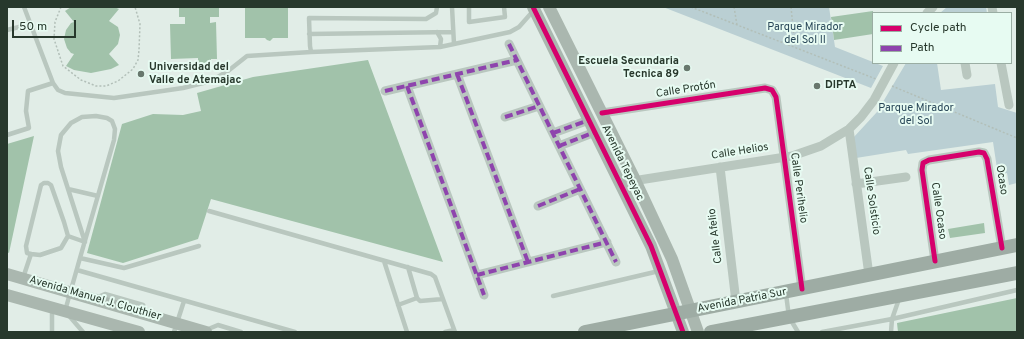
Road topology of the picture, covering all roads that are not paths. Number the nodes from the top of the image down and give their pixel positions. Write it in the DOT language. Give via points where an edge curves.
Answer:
graph roads {
  1 [pos="24,7"];
  2 [pos="437,7"];
  3 [pos="452,7"];
  4 [pos="469,7"];
  5 [pos="504,7"];
  6 [pos="549,7"];
  7 [pos="534,8"];
  8 [pos="31,24"];
  9 [pos="7,30"];
  10 [pos="437,32"];
  11 [pos="453,32"];
  12 [pos="309,34"];
  13 [pos="454,44"];
  14 [pos="509,44"];
  15 [pos="440,47"];
  16 [pos="311,52"];
  17 [pos="517,60"];
  18 [pos="893,64"];
  19 [pos="965,64"];
  20 [pos="1001,64"];
  21 [pos="456,74"];
  22 [pos="967,75"];
  23 [pos="53,83"];
  24 [pos="407,86"];
  25 [pos="772,90"];
  26 [pos="385,91"];
  27 [pos="539,106"];
  28 [pos="1014,106"];
  29 [pos="602,113"];
  30 [pos="505,117"];
  31 [pos="589,120"];
  32 [pos="849,129"];
  33 [pos="595,132"];
  34 [pos="553,133"];
  35 [pos="7,135"];
  36 [pos="559,146"];
  37 [pos="783,157"];
  38 [pos="924,163"];
  39 [pos="720,167"];
  40 [pos="906,177"];
  41 [pos="635,180"];
  42 [pos="620,182"];
  43 [pos="856,184"];
  44 [pos="68,189"];
  45 [pos="580,189"];
  46 [pos="98,196"];
  47 [pos="538,206"];
  48 [pos="209,211"];
  49 [pos="68,236"];
  50 [pos="85,242"];
  51 [pos="607,242"];
  52 [pos="1017,245"];
  53 [pos="199,246"];
  54 [pos="1002,248"];
  55 [pos="29,254"];
  56 [pos="80,258"];
  57 [pos="384,261"];
  58 [pos="528,262"];
  59 [pos="616,262"];
  60 [pos="935,262"];
  61 [pos="408,268"];
  62 [pos="77,270"];
  63 [pos="660,270"];
  64 [pos="1017,273"];
  65 [pos="7,274"];
  66 [pos="477,275"];
  67 [pos="869,275"];
  68 [pos="23,278"];
  69 [pos="72,286"];
  70 [pos="802,289"];
  71 [pos="1017,290"];
  72 [pos="785,292"];
  73 [pos="7,295"];
  74 [pos="484,295"];
  75 [pos="900,295"];
  76 [pos="554,296"];
  77 [pos="417,298"];
  78 [pos="443,299"];
  79 [pos="184,301"];
  80 [pos="736,302"];
  81 [pos="398,305"];
  82 [pos="52,308"];
  83 [pos="691,311"];
  84 [pos="65,312"];
  85 [pos="677,314"];
  86 [pos="789,317"];
  87 [pos="892,319"];
  88 [pos="175,328"];
  89 [pos="454,331"];
  90 [pos="52,332"];
  91 [pos="83,332"];
  92 [pos="139,332"];
  93 [pos="205,332"];
  94 [pos="241,332"];
  95 [pos="295,332"];
  96 [pos="407,332"];
  97 [pos="445,332"];
  98 [pos="584,332"];
  99 [pos="683,332"];
  100 [pos="698,332"];
  101 [pos="711,332"];
  102 [pos="798,332"];
  103 [pos="822,332"];
  104 [pos="891,332"];
  1 -- 8 [label="lane"];
  2 -- 12 [label="lane" via="436,13 426,19 309,18"];
  3 -- 11 [label="lane"];
  4 -- 5 [label="lane" via="469,22 505,17"];
  6 -- 29 [label="street, Avenida Tepeyac"];
  7 -- 13 [label="lane" via="519,28"];
  7 -- 31 [label="street, Avenida Tepeyac"];
  8 -- 9 [label="lane"];
  8 -- 23 [label="lane"];
  10 -- 11 [label="lane"];
  10 -- 12 [label="lane"];
  10 -- 15 [label="lane"];
  11 -- 13 [label="lane"];
  12 -- 16 [label="lane"];
  13 -- 15 [label="lane"];
  14 -- 17 [label="street"];
  15 -- 16 [label="lane"];
  16 -- 23 [label="lane" via="248,56 211,81 183,88 114,98 65,93 58,90"];
  17 -- 21 [label="street"];
  17 -- 27 [label="street"];
  18 -- 32 [label="street, Calle Helios" via="874,100"];
  19 -- 22 [label="street"];
  20 -- 28 [label="street"];
  21 -- 24 [label="street"];
  21 -- 58 [label="street"];
  23 -- 35 [label="lane" via="28,92 26,111 29,128"];
  24 -- 26 [label="street"];
  24 -- 66 [label="street"];
  25 -- 29 [label="street, Calle Protón" via="765,88"];
  25 -- 37 [label="street, Calle Perihelio" via="776,97"];
  27 -- 30 [label="street"];
  27 -- 34 [label="street"];
  29 -- 41 [label="street, Avenida Tepeyac"];
  31 -- 33 [label="street, Avenida Tepeyac"];
  31 -- 34 [label="street"];
  32 -- 37 [label="street, Calle Helios" via="821,146"];
  32 -- 43 [label="street, Calle Solsticio"];
  33 -- 36 [label="street"];
  33 -- 42 [label="street, Avenida Tepeyac"];
  34 -- 36 [label="street"];
  36 -- 45 [label="street"];
  37 -- 39 [label="street, Calle Helios"];
  37 -- 70 [label="street, Calle Perihelio"];
  38 -- 54 [label="street, Ocaso" via="979,152 984,154 987,159"];
  38 -- 60 [label="street, Calle Ocaso" via="922,170"];
  39 -- 41 [label="street, Calle Helios"];
  39 -- 80 [label="street, Calle Afelio"];
  40 -- 43 [label="street"];
  41 -- 42 [label="street, Calle Helios"];
  41 -- 83 [label="street, Avenida Tepeyac" via="672,259"];
  42 -- 63 [label="street, Avenida Tepeyac"];
  43 -- 67 [label="street, Calle Solsticio"];
  44 -- 46 [label="lane"];
  44 -- 46 [label="lane" via="58,151 61,135 71,123 82,117 107,118 112,121 115,129 114,140"];
  44 -- 50 [label="lane"];
  45 -- 47 [label="street"];
  45 -- 51 [label="street"];
  46 -- 50 [label="lane"];
  48 -- 57 [label="lane"];
  49 -- 50 [label="lane"];
  49 -- 55 [label="lane" via="61,248 40,255"];
  49 -- 55 [label="lane" via="51,185 44,183 41,185 26,246"];
  50 -- 56 [label="lane"];
  51 -- 58 [label="street"];
  51 -- 59 [label="street"];
  52 -- 54 [label="main road, Avenida Patria Sur"];
  53 -- 56 [label="lane" via="124,268"];
  54 -- 60 [label="main road, Avenida Patria Sur"];
  55 -- 68 [label="lane"];
  56 -- 62 [label="lane"];
  57 -- 61 [label="lane"];
  57 -- 81 [label="lane"];
  58 -- 66 [label="street"];
  60 -- 67 [label="main road, Avenida Patria Sur"];
  61 -- 77 [label="lane"];
  61 -- 78 [label="lane" via="436,277"];
  62 -- 69 [label="lane"];
  62 -- 79 [label="lane"];
  63 -- 76 [label="lane"];
  63 -- 85 [label="street, Avenida Tepeyac"];
  64 -- 75 [label="main road"];
  65 -- 68 [label="street, Avenida Manuel J. Clouthier"];
  66 -- 74 [label="street"];
  67 -- 70 [label="main road, Avenida Patria Sur"];
  68 -- 69 [label="street, Avenida Manuel J. Clouthier" via="56,288"];
  69 -- 84 [label="lane"];
  69 -- 88 [label="street, Avenida Manuel J. Clouthier" via="94,299 150,316"];
  70 -- 72 [label="main road, Avenida Patria Sur"];
  71 -- 87 [label="lane"];
  72 -- 80 [label="main road, Avenida Patria Sur"];
  72 -- 86 [label="lane"];
  73 -- 82 [label="street, Avenida Manuel J. Clouthier"];
  75 -- 86 [label="main road"];
  75 -- 87 [label="lane"];
  77 -- 78 [label="lane" via="420,301"];
  77 -- 81 [label="lane"];
  78 -- 89 [label="lane"];
  79 -- 88 [label="lane"];
  79 -- 95 [label="lane"];
  80 -- 83 [label="main road, Avenida Patria Sur"];
  81 -- 96 [label="lane"];
  82 -- 84 [label="street, Avenida Manuel J. Clouthier"];
  82 -- 90 [label="lane"];
  83 -- 85 [label="main road, Avenida Patria Sur"];
  83 -- 100 [label="street, Avenida Tepeyac"];
  84 -- 91 [label="lane"];
  84 -- 92 [label="street, Avenida Manuel J. Clouthier"];
  85 -- 98 [label="main road, Avenida Patria Sur"];
  85 -- 99 [label="street, Avenida Tepeyac"];
  86 -- 101 [label="main road" via="756,326"];
  86 -- 102 [label="lane"];
  87 -- 103 [label="lane"];
  87 -- 104 [label="lane"];
  88 -- 93 [label="street, Avenida Manuel J. Clouthier"];
  89 -- 97 [label="lane"];
  93 -- 94 [label="lane" via="218,325"];
}
